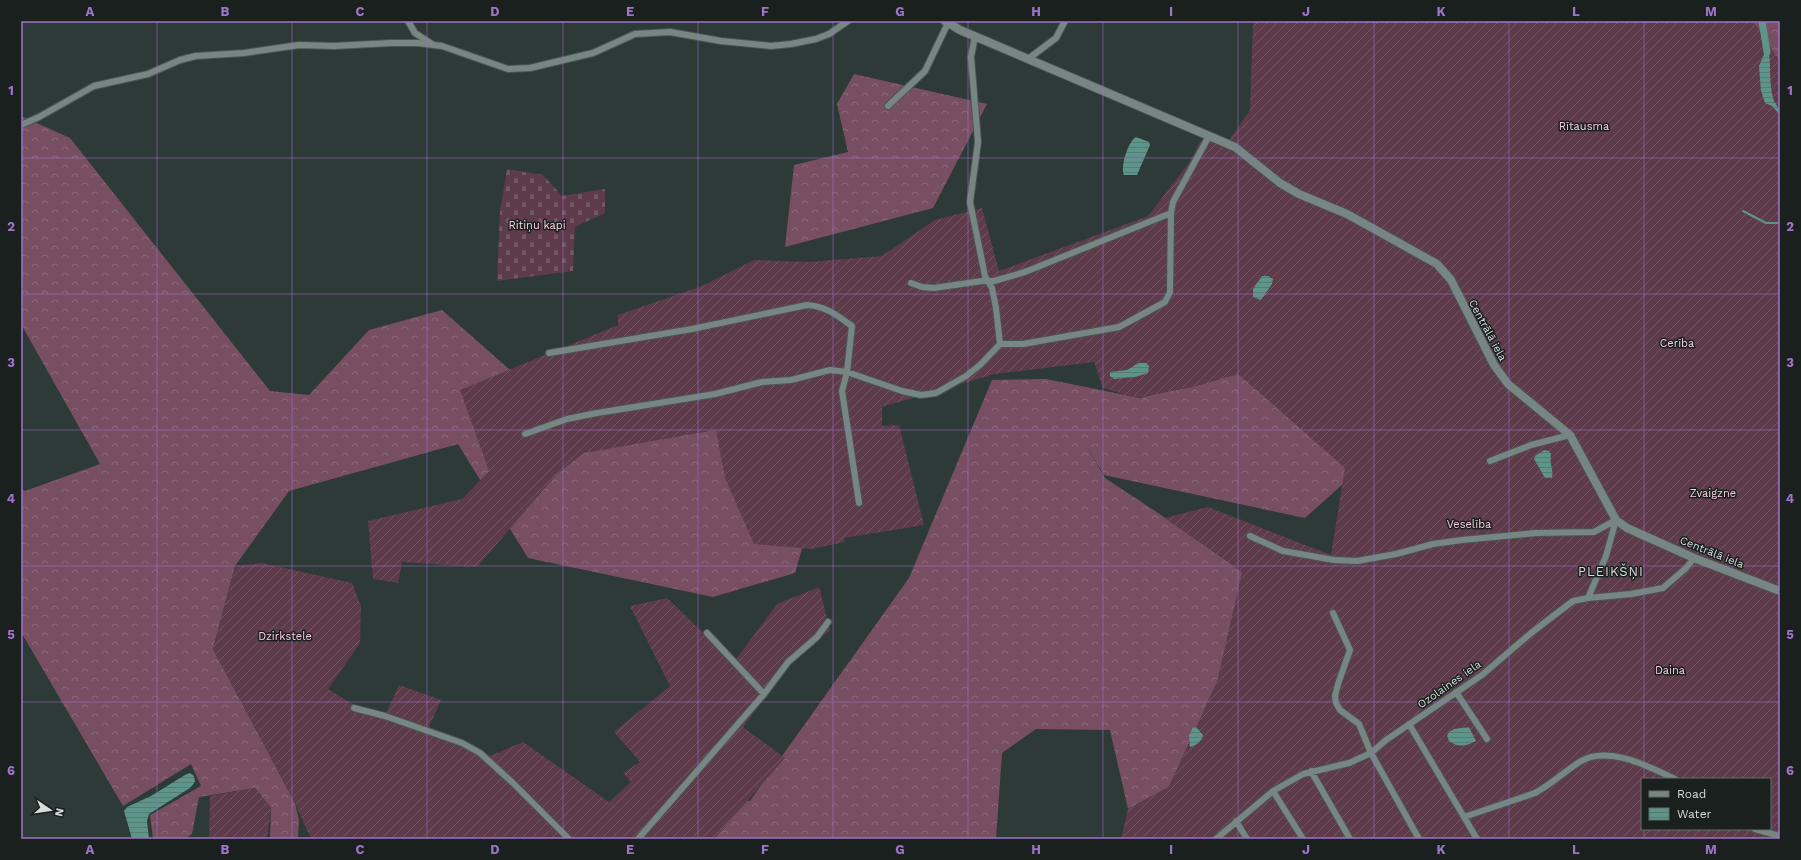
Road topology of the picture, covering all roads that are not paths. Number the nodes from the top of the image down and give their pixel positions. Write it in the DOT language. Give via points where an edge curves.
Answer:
graph roads {
  1 [pos="408,21"];
  2 [pos="848,21"];
  3 [pos="1065,21"];
  4 [pos="946,22"];
  5 [pos="975,36"];
  6 [pos="434,45"];
  7 [pos="1028,59"];
  8 [pos="888,106"];
  9 [pos="21,126"];
  10 [pos="1209,136"];
  11 [pos="1172,213"];
  12 [pos="988,281"];
  13 [pos="911,283"];
  14 [pos="1000,344"];
  15 [pos="549,353"];
  16 [pos="847,372"];
  17 [pos="525,434"];
  18 [pos="1570,435"];
  19 [pos="1490,461"];
  20 [pos="859,503"];
  21 [pos="1616,520"];
  22 [pos="1250,536"];
  23 [pos="1694,558"];
  24 [pos="1780,591"];
  25 [pos="1588,598"];
  26 [pos="1333,613"];
  27 [pos="828,622"];
  28 [pos="707,633"];
  29 [pos="1456,692"];
  30 [pos="764,694"];
  31 [pos="354,708"];
  32 [pos="1409,724"];
  33 [pos="1487,739"];
  34 [pos="1371,753"];
  35 [pos="1311,771"];
  36 [pos="1673,778"];
  37 [pos="1273,792"];
  38 [pos="1464,817"];
  39 [pos="1236,821"];
  40 [pos="1759,830"];
  41 [pos="1780,836"];
  42 [pos="569,839"];
  43 [pos="638,839"];
  44 [pos="1216,839"];
  45 [pos="1247,839"];
  46 [pos="1303,839"];
  47 [pos="1350,839"];
  48 [pos="1419,839"];
  49 [pos="1475,839"];
  1 -- 6 [label="street" via="415,33"];
  2 -- 6 [label="street" via="829,34 816,39 771,46 670,32 635,34 593,52 559,62 508,69"];
  3 -- 7 [label="street" via="1056,38"];
  4 -- 5 [label="street, Centrālā iela"];
  4 -- 8 [label="street" via="925,71"];
  5 -- 7 [label="street, Centrālā iela"];
  5 -- 12 [label="street" via="971,56 978,142 970,202"];
  6 -- 9 [label="street" via="299,45 244,53 196,56 142,76 94,86"];
  7 -- 10 [label="street, Centrālā iela"];
  10 -- 11 [label="street" via="1173,202"];
  10 -- 18 [label="street, Centrālā iela" via="1235,147 1280,183 1299,194 1347,214 1437,264 1451,280 1494,365 1508,384"];
  11 -- 12 [label="street" via="1025,272 994,282"];
  11 -- 14 [label="street" via="1170,292 1165,302 1119,327 1023,344"];
  12 -- 13 [label="street" via="934,288"];
  12 -- 14 [label="street" via="996,308"];
  14 -- 16 [label="street" via="966,376 936,393 921,395 902,391"];
  15 -- 16 [label="street" via="819,305 834,312 852,326"];
  16 -- 17 [label="street" via="830,370 791,380 762,382 715,394 597,413 567,419"];
  16 -- 20 [label="street" via="842,391"];
  18 -- 19 [label="street" via="1531,445"];
  18 -- 21 [label="street, Centrālā iela"];
  21 -- 22 [label="street" via="1594,532 1536,533 1462,540 1356,561 1283,551"];
  21 -- 23 [label="street, Centrālā iela" via="1627,528"];
  21 -- 25 [label="street" via="1606,556"];
  23 -- 24 [label="street, Centrālā iela"];
  23 -- 25 [label="street, Ozolaines iela" via="1663,588"];
  25 -- 29 [label="street, Ozolaines iela" via="1573,602 1531,633 1482,675"];
  26 -- 34 [label="street" via="1350,650 1338,684 1336,703 1340,710 1359,724"];
  27 -- 30 [label="street" via="816,637 788,662"];
  28 -- 30 [label="street"];
  29 -- 32 [label="street, Ozolaines iela"];
  29 -- 33 [label="street"];
  30 -- 43 [label="street"];
  31 -- 42 [label="street" via="441,735 474,750 513,783"];
  32 -- 34 [label="street, Ozolaines iela"];
  32 -- 38 [label="street"];
  34 -- 35 [label="street, Ozolaines iela" via="1348,763"];
  34 -- 48 [label="street"];
  35 -- 37 [label="street, Ozolaines iela"];
  35 -- 47 [label="street"];
  36 -- 38 [label="street" via="1627,759 1596,755 1583,760 1535,793"];
  37 -- 39 [label="street, Ozolaines iela"];
  37 -- 46 [label="street"];
  38 -- 49 [label="street"];
  39 -- 44 [label="street, Ozolaines iela"];
  39 -- 45 [label="street"];
  40 -- 41 [label="street"];
}
